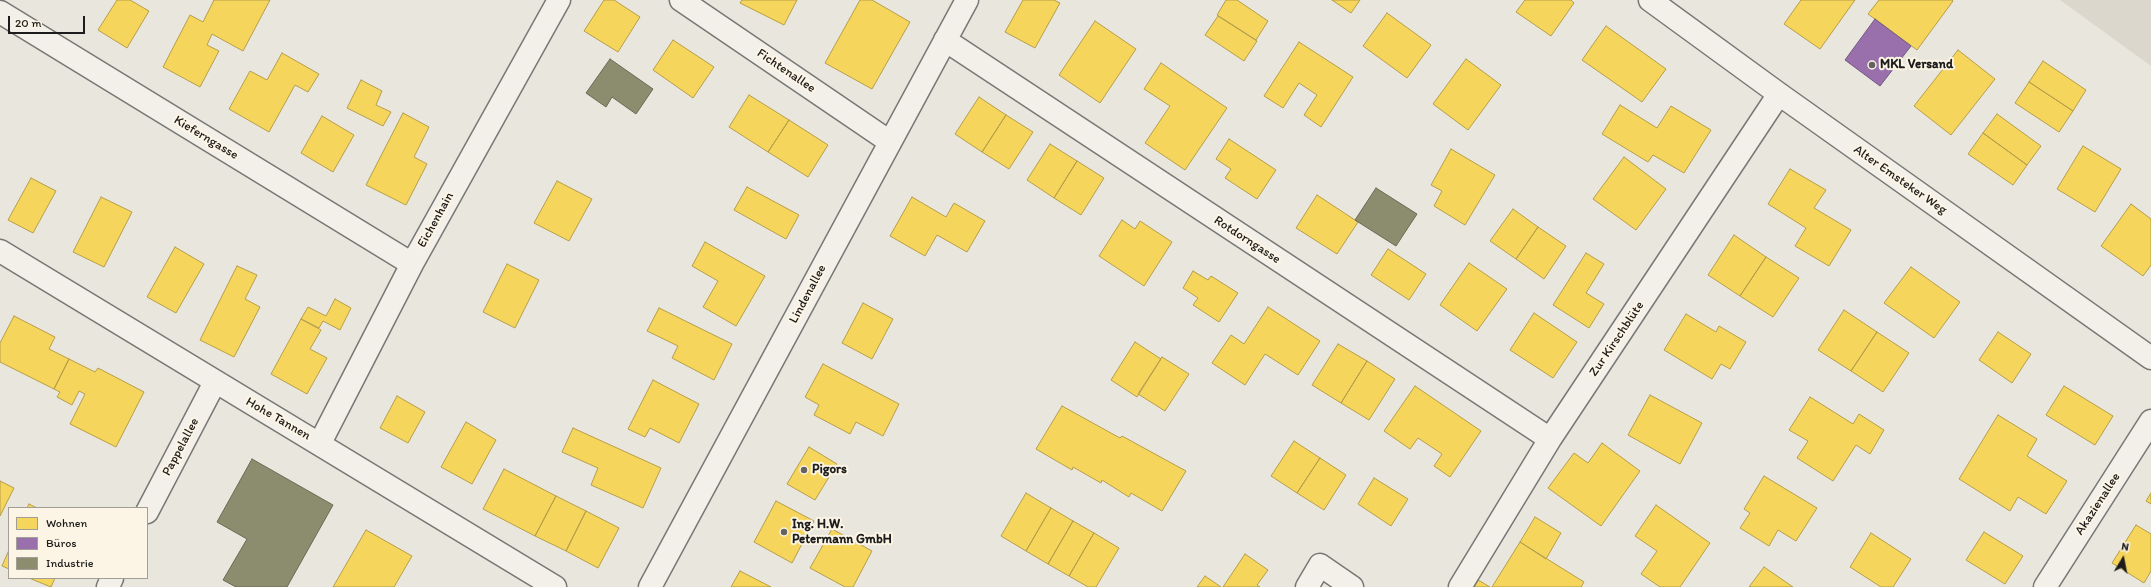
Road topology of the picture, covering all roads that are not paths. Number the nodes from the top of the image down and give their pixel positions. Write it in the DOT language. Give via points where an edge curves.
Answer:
graph roads {
  1 [pos="559,0"];
  2 [pos="681,0"];
  3 [pos="967,0"];
  4 [pos="1650,0"];
  5 [pos="0,12"];
  6 [pos="945,40"];
  7 [pos="1779,94"];
  8 [pos="890,142"];
  9 [pos="0,251"];
  10 [pos="412,264"];
  11 [pos="2151,358"];
  12 [pos="215,382"];
  13 [pos="2151,421"];
  14 [pos="1550,439"];
  15 [pos="320,443"];
  16 [pos="148,510"];
  17 [pos="555,587"];
  18 [pos="650,587"];
  19 [pos="1307,587"];
  20 [pos="1352,587"];
  21 [pos="1460,587"];
  22 [pos="2045,587"];
  1 -- 10 [label="street, Eichenhain"];
  2 -- 8 [label="street, Fichtenallee"];
  3 -- 6 [label="street, Lindenallee"];
  4 -- 7 [label="street, Alter Emsteker Weg"];
  5 -- 10 [label="street, Kieferngasse"];
  6 -- 8 [label="street, Lindenallee"];
  6 -- 14 [label="street, Rotdorngasse"];
  7 -- 11 [label="street, Alter Emsteker Weg"];
  7 -- 14 [label="street, Zur Kirschblüte"];
  8 -- 18 [label="street, Lindenallee"];
  9 -- 12 [label="street, Hohe Tannen"];
  10 -- 15 [label="street, Eichenhain"];
  12 -- 15 [label="street, Hohe Tannen"];
  12 -- 16 [label="street, Pappelallee"];
  13 -- 22 [label="street, Akazienallee"];
  14 -- 21 [label="street, Zur Kirschblüte"];
  15 -- 17 [label="street, Hohe Tannen"];
  19 -- 20 [label="street" via="1320,565"];
}
